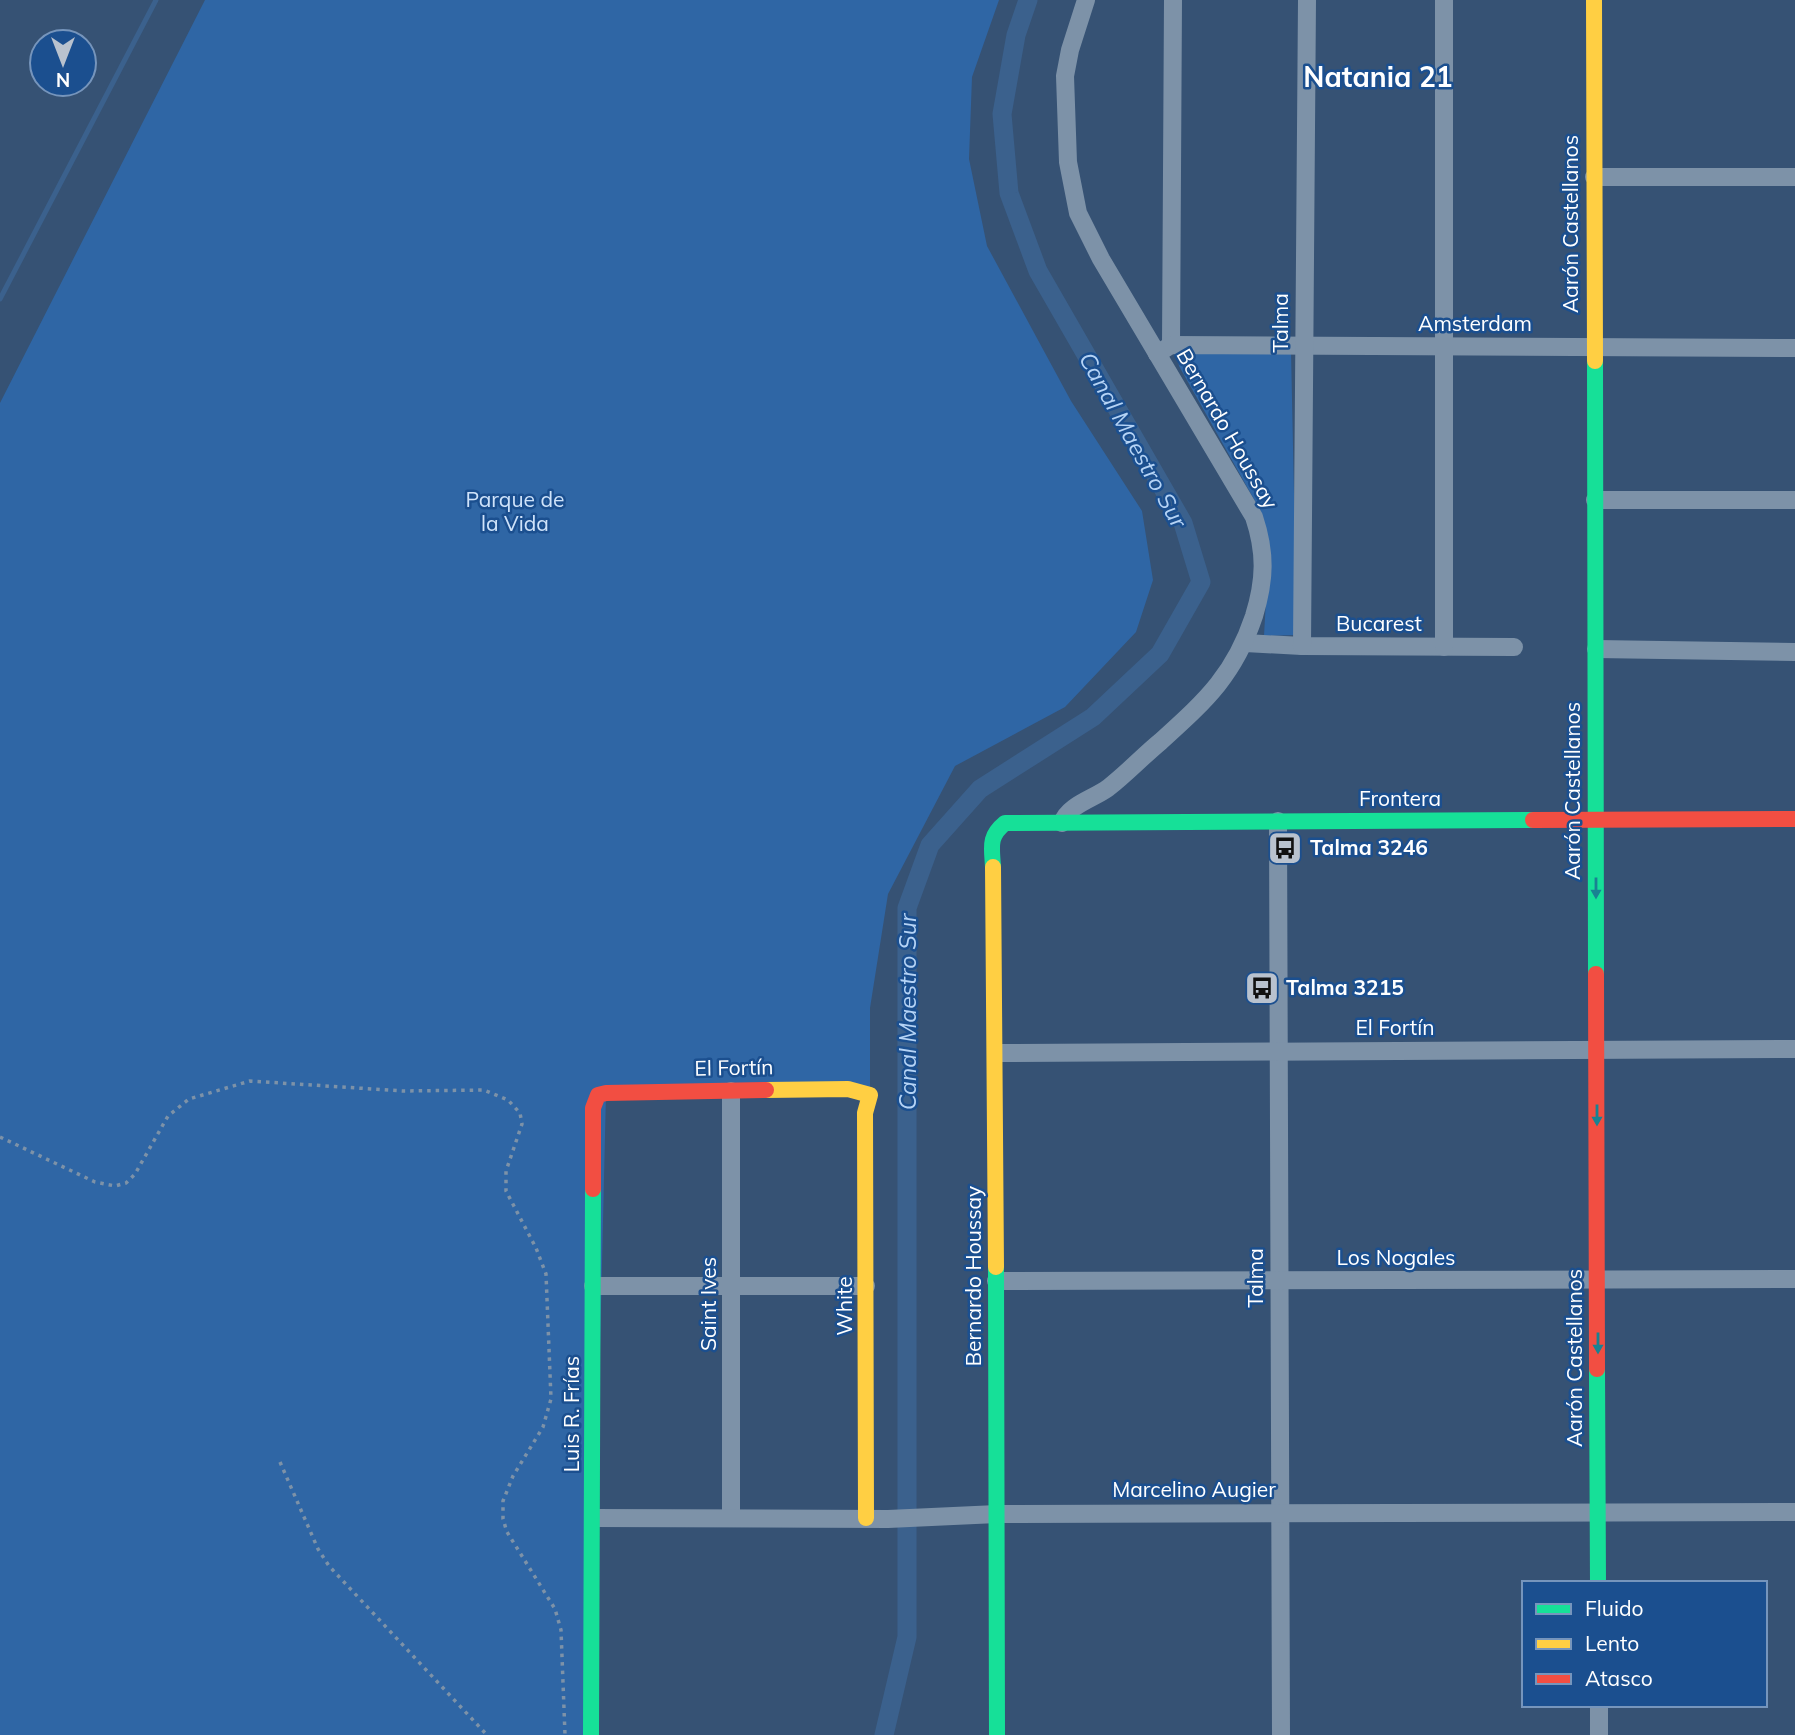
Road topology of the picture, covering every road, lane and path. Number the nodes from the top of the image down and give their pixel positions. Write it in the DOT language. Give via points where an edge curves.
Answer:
graph roads {
  1 [pos="1086,0"];
  2 [pos="1172,0"];
  3 [pos="1307,0"];
  4 [pos="1444,0"];
  5 [pos="1594,0"];
  6 [pos="1594,177"];
  7 [pos="1795,177"];
  8 [pos="1304,346"];
  9 [pos="1444,346"];
  10 [pos="1594,347"];
  11 [pos="1795,348"];
  12 [pos="1164,350"];
  13 [pos="1595,500"];
  14 [pos="1795,500"];
  15 [pos="1245,643"];
  16 [pos="1302,646"];
  17 [pos="1444,647"];
  18 [pos="1514,647"];
  19 [pos="1595,649"];
  20 [pos="1795,652"];
  21 [pos="1795,819"];
  22 [pos="1596,820"];
  23 [pos="1278,821"];
  24 [pos="1062,822"];
  25 [pos="1005,823"];
  26 [pos="1795,1049"];
  27 [pos="1597,1050"];
  28 [pos="1279,1051"];
  29 [pos="996,1053"];
  30 [pos="731,1091"];
  31 [pos="598,1095"];
  32 [pos="870,1095"];
  33 [pos="0,1137"];
  34 [pos="1795,1279"];
  35 [pos="1598,1280"];
  36 [pos="996,1281"];
  37 [pos="1278,1281"];
  38 [pos="593,1286"];
  39 [pos="731,1286"];
  40 [pos="866,1286"];
  41 [pos="280,1462"];
  42 [pos="1598,1512"];
  43 [pos="1795,1512"];
  44 [pos="1280,1513"];
  45 [pos="997,1514"];
  46 [pos="593,1518"];
  47 [pos="731,1518"];
  48 [pos="866,1518"];
  49 [pos="1598,1581"];
  50 [pos="1599,1707"];
  51 [pos="487,1735"];
  52 [pos="565,1735"];
  53 [pos="592,1735"];
  54 [pos="998,1735"];
  55 [pos="1281,1735"];
  56 [pos="1599,1735"];
  1 -- 12 [label="street, Bernardo Houssay" via="1065,76 1073,192 1101,259"];
  2 -- 12 [label="street"];
  3 -- 8 [label="street, Talma"];
  4 -- 9 [label="street"];
  5 -- 6 [label="street, Aarón Castellanos"];
  6 -- 7 [label="street"];
  6 -- 10 [label="street, Aarón Castellanos"];
  8 -- 9 [label="street, Amsterdam"];
  8 -- 12 [label="street, Amsterdam"];
  8 -- 16 [label="street, Talma"];
  9 -- 10 [label="street, Amsterdam"];
  9 -- 17 [label="street"];
  10 -- 11 [label="street, Amsterdam"];
  10 -- 13 [label="street, Aarón Castellanos"];
  12 -- 15 [label="street, Bernardo Houssay" via="1259,533 1262,590"];
  13 -- 14 [label="street"];
  13 -- 19 [label="street, Aarón Castellanos"];
  15 -- 16 [label="street, Bucarest"];
  15 -- 24 [label="street, Bernardo Houssay" via="1225,678 1194,711 1109,787 1065,814"];
  16 -- 17 [label="street, Bucarest"];
  17 -- 18 [label="street, Bucarest"];
  19 -- 20 [label="street"];
  19 -- 22 [label="street, Aarón Castellanos"];
  21 -- 22 [label="street, Frontera"];
  22 -- 23 [label="street, Frontera"];
  22 -- 27 [label="street, Aarón Castellanos, one-way"];
  23 -- 24 [label="street, Frontera"];
  23 -- 28 [label="street, Talma"];
  24 -- 25 [label="street, Frontera"];
  25 -- 29 [label="street, Bernardo Houssay" via="992,837"];
  26 -- 27 [label="street, El Fortín"];
  27 -- 28 [label="street, El Fortín"];
  27 -- 35 [label="street, Aarón Castellanos, one-way"];
  28 -- 29 [label="street, El Fortín"];
  28 -- 37 [label="street, Talma"];
  29 -- 36 [label="street, Bernardo Houssay"];
  30 -- 31 [label="street, El Fortín"];
  30 -- 32 [label="street, El Fortín" via="848,1089"];
  30 -- 39 [label="street, Saint Ives"];
  31 -- 38 [label="street, Luis R. Frías" via="593,1108"];
  32 -- 40 [label="street, White" via="865,1113"];
  33 -- 52 [label="path" via="95,1182 115,1186 135,1174 168,1116 189,1099 250,1081 403,1091 484,1090 508,1100 520,1113 522,1124 506,1171 506,1191 546,1274 551,1399 543,1427 503,1501 503,1520 558,1619"];
  34 -- 35 [label="street, Los Nogales"];
  35 -- 37 [label="street, Los Nogales"];
  35 -- 42 [label="street, Aarón Castellanos, one-way"];
  36 -- 37 [label="street, Los Nogales"];
  36 -- 45 [label="street, Bernardo Houssay"];
  37 -- 44 [label="street, Talma"];
  38 -- 39 [label="street"];
  38 -- 46 [label="street, Luis R. Frías"];
  39 -- 40 [label="street"];
  39 -- 47 [label="street, Saint Ives"];
  40 -- 48 [label="street, White"];
  41 -- 51 [label="path" via="329,1566"];
  42 -- 43 [label="street, Marcelino Augier"];
  42 -- 44 [label="street, Marcelino Augier"];
  42 -- 49 [label="street, Aarón Castellanos"];
  44 -- 45 [label="street, Marcelino Augier"];
  44 -- 55 [label="street, Talma"];
  45 -- 48 [label="street, Marcelino Augier"];
  45 -- 54 [label="street, Bernardo Houssay"];
  46 -- 47 [label="street, Marcelino Augier"];
  46 -- 53 [label="street, Luis R. Frías"];
  47 -- 48 [label="street, Marcelino Augier"];
  50 -- 56 [label="street"];
}
